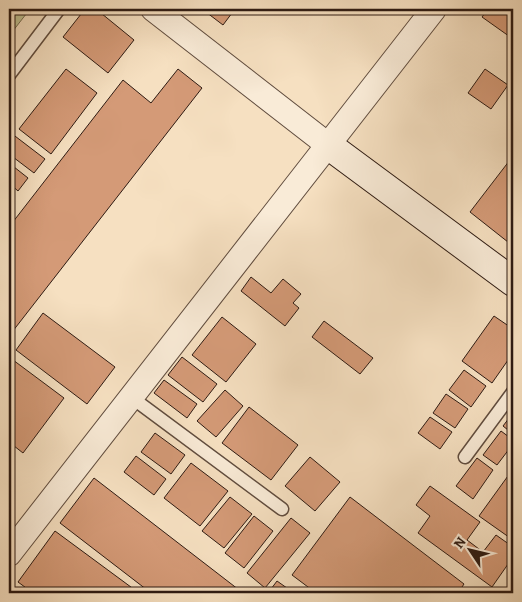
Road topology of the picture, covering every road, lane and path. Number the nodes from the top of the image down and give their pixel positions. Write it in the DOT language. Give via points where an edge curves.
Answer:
graph roads {
  1 [pos="59,9"];
  2 [pos="153,9"];
  3 [pos="434,9"];
  4 [pos="9,74"];
  5 [pos="328,145"];
  6 [pos="513,282"];
  7 [pos="513,392"];
  8 [pos="131,397"];
  9 [pos="464,457"];
  10 [pos="282,509"];
  11 [pos="9,554"];
  1 -- 4 [label="lane"];
  2 -- 5 [label="street"];
  3 -- 5 [label="street"];
  5 -- 6 [label="street"];
  5 -- 8 [label="street"];
  7 -- 9 [label="lane"];
  8 -- 10 [label="lane"];
  8 -- 11 [label="street"];
}
